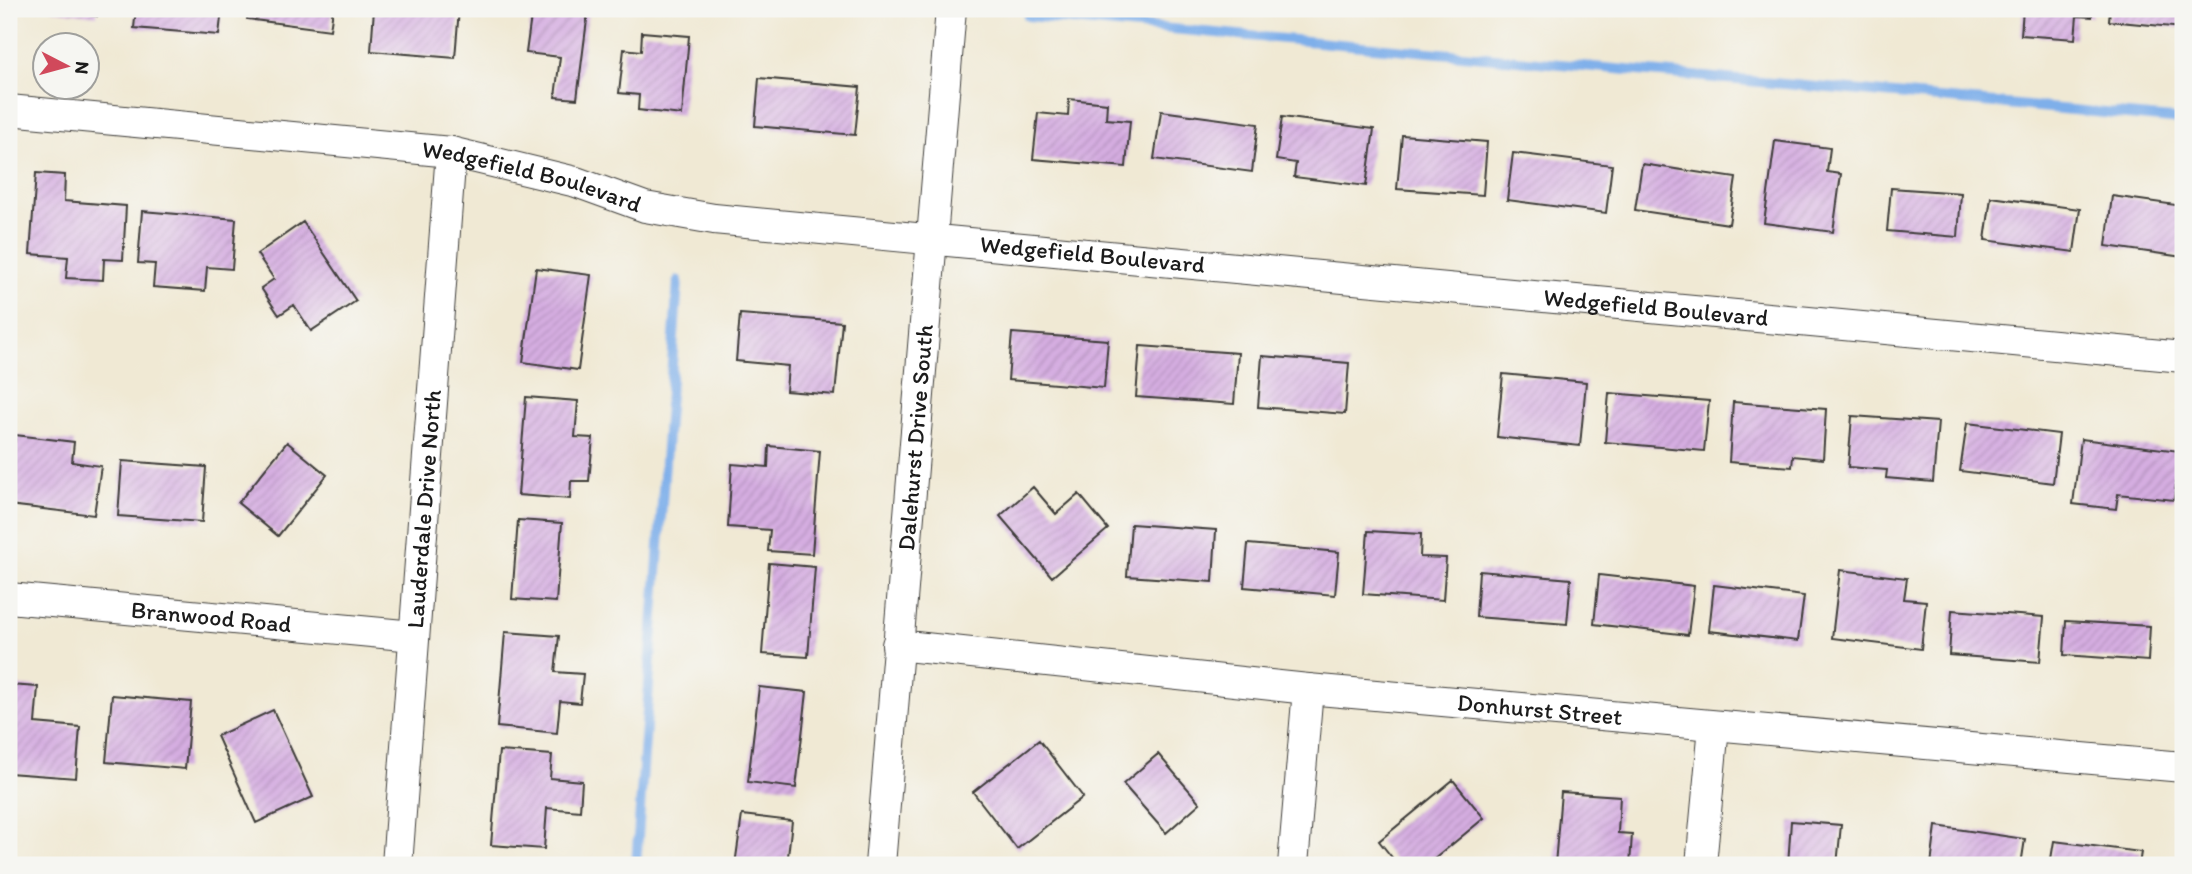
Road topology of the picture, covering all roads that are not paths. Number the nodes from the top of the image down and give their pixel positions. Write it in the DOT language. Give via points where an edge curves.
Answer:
graph roads {
  1 [pos="951,9"];
  2 [pos="9,110"];
  3 [pos="451,152"];
  4 [pos="931,239"];
  5 [pos="2183,357"];
  6 [pos="9,598"];
  7 [pos="414,636"];
  8 [pos="897,645"];
  9 [pos="1308,689"];
  10 [pos="1714,726"];
  11 [pos="2183,767"];
  12 [pos="397,865"];
  13 [pos="880,865"];
  14 [pos="1293,865"];
  15 [pos="1701,865"];
  1 -- 4 [label="street, Dalehurst Drive South"];
  2 -- 3 [label="street, Wedgefield Boulevard"];
  3 -- 4 [label="street, Wedgefield Boulevard" via="576,182 645,207 714,219"];
  3 -- 7 [label="street, Lauderdale Drive North"];
  4 -- 5 [label="street, Wedgefield Boulevard"];
  4 -- 8 [label="street, Dalehurst Drive South"];
  6 -- 7 [label="street, Branwood Road"];
  7 -- 12 [label="street, Lauderdale Drive North"];
  8 -- 9 [label="street, Donhurst Street"];
  8 -- 13 [label="street, Dalehurst Drive South"];
  9 -- 10 [label="street, Donhurst Street"];
  9 -- 14 [label="street"];
  10 -- 11 [label="street, Donhurst Street"];
  10 -- 15 [label="street"];
}
